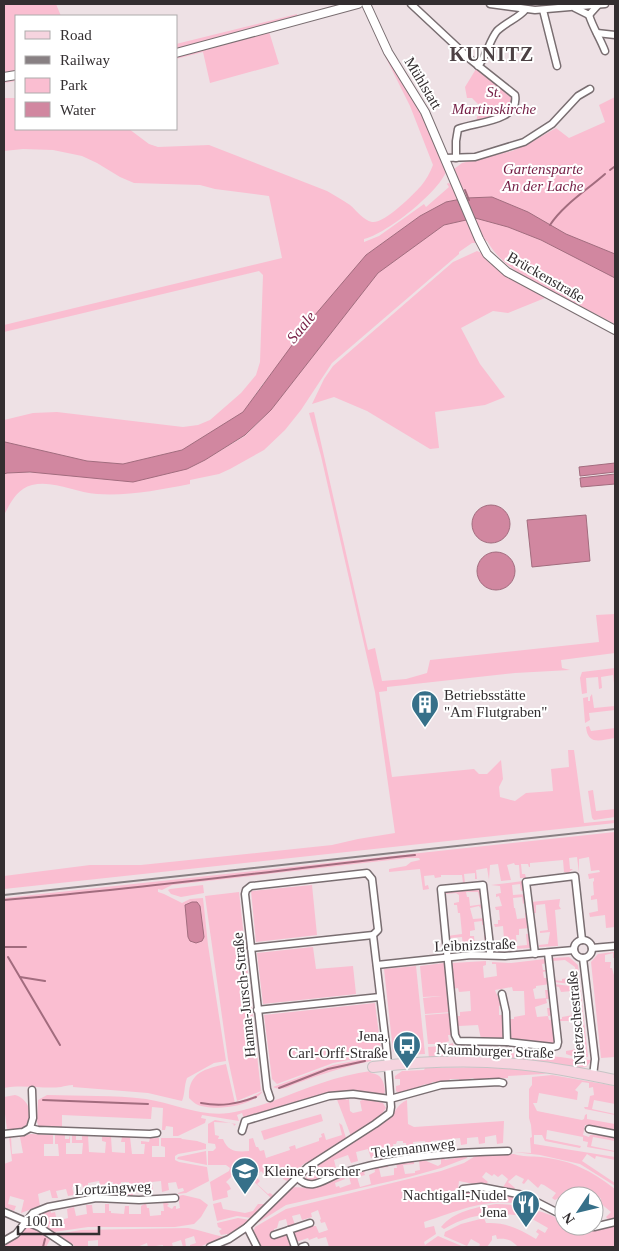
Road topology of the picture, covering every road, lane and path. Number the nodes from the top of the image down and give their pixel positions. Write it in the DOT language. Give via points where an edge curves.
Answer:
graph roads {
  1 [pos="358,4"];
  2 [pos="366,4"];
  3 [pos="411,4"];
  4 [pos="421,4"];
  5 [pos="490,4"];
  6 [pos="601,4"];
  7 [pos="570,6"];
  8 [pos="534,7"];
  9 [pos="525,10"];
  10 [pos="543,10"];
  11 [pos="589,15"];
  12 [pos="597,33"];
  13 [pos="615,35"];
  14 [pos="605,51"];
  15 [pos="178,52"];
  16 [pos="478,66"];
  17 [pos="558,66"];
  18 [pos="590,89"];
  19 [pos="445,158"];
  20 [pos="456,158"];
  21 [pos="476,233"];
  22 [pos="615,330"];
  23 [pos="373,935"];
  24 [pos="582,940"];
  25 [pos="615,946"];
  26 [pos="251,948"];
  27 [pos="592,948"];
  28 [pos="574,950"];
  29 [pos="548,953"];
  30 [pos="535,954"];
  31 [pos="490,955"];
  32 [pos="448,958"];
  33 [pos="583,958"];
  34 [pos="377,965"];
  35 [pos="502,994"];
  36 [pos="380,997"];
  37 [pos="257,1010"];
  38 [pos="507,1042"];
  39 [pos="388,1065"];
  40 [pos="373,1067"];
  41 [pos="593,1076"];
  42 [pos="615,1080"];
  43 [pos="503,1083"];
  44 [pos="32,1090"];
  45 [pos="270,1098"];
  46 [pos="390,1099"];
  47 [pos="30,1128"];
  48 [pos="589,1128"];
  49 [pos="242,1131"];
  50 [pos="157,1133"];
  51 [pos="4,1134"];
  52 [pos="615,1134"];
  53 [pos="508,1151"];
  54 [pos="297,1177"];
  55 [pos="463,1189"];
  56 [pos="175,1198"];
  57 [pos="554,1211"];
  58 [pos="4,1212"];
  59 [pos="26,1220"];
  60 [pos="310,1223"];
  61 [pos="247,1227"];
  62 [pos="289,1230"];
  63 [pos="274,1235"];
  64 [pos="4,1241"];
  65 [pos="69,1247"];
  66 [pos="210,1247"];
  67 [pos="257,1247"];
  68 [pos="295,1247"];
  1 -- 15 [label="street"];
  2 -- 19 [label="street, Mühlstatt" via="388,52 425,112"];
  3 -- 4 [label="street"];
  3 -- 16 [label="street"];
  5 -- 9 [label="street"];
  6 -- 7 [label="street"];
  6 -- 11 [label="street"];
  7 -- 10 [label="street"];
  7 -- 11 [label="street"];
  8 -- 9 [label="street"];
  8 -- 10 [label="street"];
  9 -- 16 [label="street" via="496,33"];
  10 -- 17 [label="street"];
  11 -- 12 [label="street"];
  12 -- 13 [label="street"];
  12 -- 14 [label="street"];
  16 -- 20 [label="street" via="515,95 516,102 514,108 503,116 458,129"];
  18 -- 20 [label="street" via="578,96 547,128 524,142 483,155"];
  19 -- 20 [label="street"];
  19 -- 21 [label="street, Mühlstatt"];
  21 -- 22 [label="street, Brückenstraße" via="487,254 507,272"];
  23 -- 26 [label="street"];
  23 -- 26 [label="street, Hanna-Jursch-Straße" via="378,930 371,875 367,873 251,886 245,894"];
  23 -- 34 [label="street"];
  24 -- 27 [label="street" via="589,942"];
  24 -- 28 [label="street" via="575,944"];
  24 -- 30 [label="street" via="575,876 526,882"];
  25 -- 27 [label="street"];
  26 -- 37 [label="street, Hanna-Jursch-Straße"];
  27 -- 33 [label="street" via="590,955"];
  28 -- 29 [label="street, Leibnizstraße"];
  28 -- 33 [label="street"];
  29 -- 30 [label="street, Leibnizstraße"];
  29 -- 38 [label="street" via="557,1046"];
  30 -- 31 [label="street, Leibnizstraße"];
  31 -- 32 [label="street, Leibnizstraße"];
  31 -- 32 [label="street" via="483,885 441,889"];
  32 -- 34 [label="street, Leibnizstraße"];
  32 -- 38 [label="street" via="458,1041"];
  33 -- 41 [label="street, Nietzschestraße"];
  34 -- 36 [label="street"];
  35 -- 38 [label="street"];
  36 -- 37 [label="street"];
  36 -- 39 [label="street"];
  37 -- 45 [label="street, Hanna-Jursch-Straße"];
  39 -- 40 [label="main road, Naumburger Straße"];
  39 -- 41 [label="main road, Naumburger Straße" via="444,1062 519,1064"];
  39 -- 46 [label="street"];
  41 -- 42 [label="main road, Naumburger Straße"];
  43 -- 46 [label="street" via="441,1085"];
  44 -- 47 [label="street"];
  46 -- 49 [label="street" via="353,1094 329,1096 245,1122"];
  46 -- 54 [label="street" via="390,1113"];
  47 -- 50 [label="street" via="88,1133"];
  47 -- 51 [label="street"];
  48 -- 52 [label="street"];
  53 -- 54 [label="street, Telemannweg" via="385,1162 338,1174 312,1185"];
  54 -- 61 [label="street"];
  55 -- 57 [label="street" via="481,1187 523,1195"];
  56 -- 59 [label="street, Lortzingweg" via="80,1200 42,1209"];
  58 -- 59 [label="street"];
  59 -- 64 [label="street, Lortzingweg" via="13,1237"];
  59 -- 65 [label="street"];
  60 -- 62 [label="street"];
  61 -- 66 [label="street"];
  61 -- 67 [label="street"];
  62 -- 63 [label="street"];
  62 -- 68 [label="street"];
}
